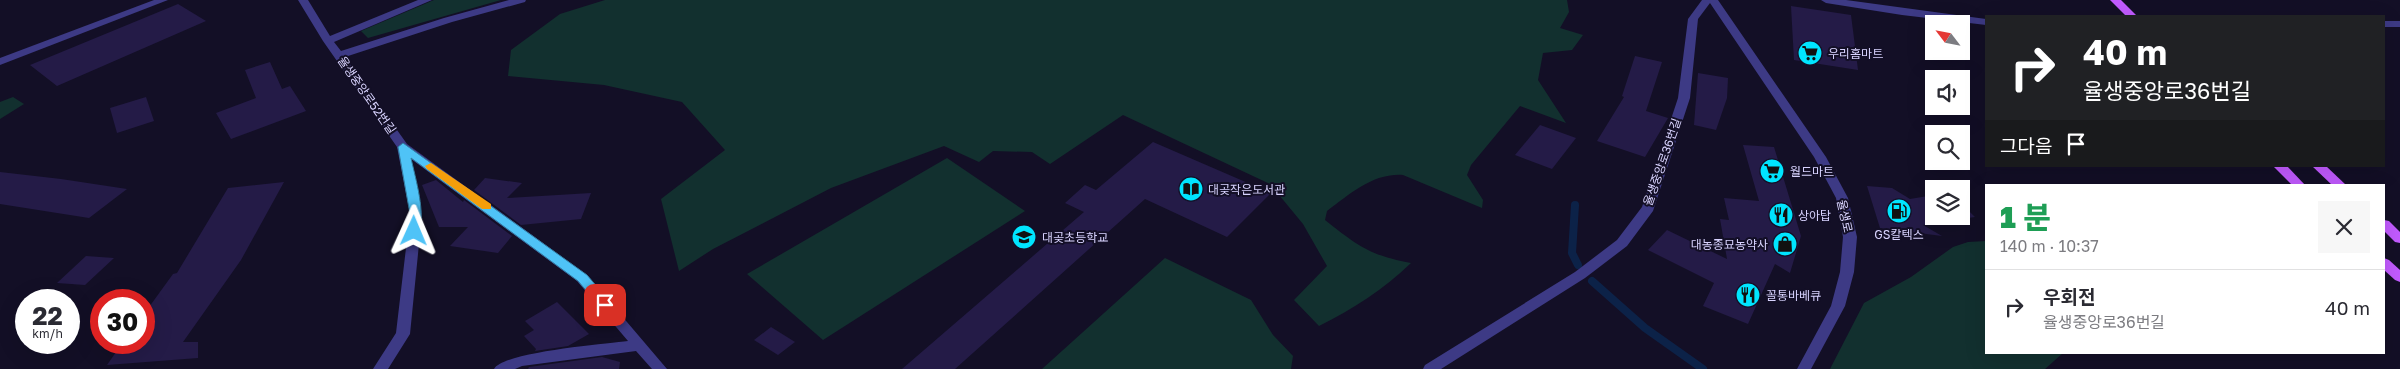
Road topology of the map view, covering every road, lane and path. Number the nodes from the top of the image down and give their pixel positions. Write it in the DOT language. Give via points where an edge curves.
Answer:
graph roads {
  1 [pos="163,0"];
  2 [pos="303,0"];
  3 [pos="427,0"];
  4 [pos="521,0"];
  5 [pos="1707,0"];
  6 [pos="1713,0"];
  7 [pos="1826,0"];
  8 [pos="2115,0"];
  9 [pos="2131,15"];
  10 [pos="1985,22"];
  11 [pos="2385,24"];
  12 [pos="2400,24"];
  13 [pos="328,41"];
  14 [pos="339,55"];
  15 [pos="0,62"];
  16 [pos="403,147"];
  17 [pos="2280,167"];
  18 [pos="2319,167"];
  19 [pos="2298,184"];
  20 [pos="2339,184"];
  21 [pos="2385,225"];
  22 [pos="2400,239"];
  23 [pos="2385,264"];
  24 [pos="2400,277"];
  25 [pos="640,345"];
  26 [pos="380,369"];
  27 [pos="501,369"];
  28 [pos="660,369"];
  29 [pos="1430,369"];
  30 [pos="1804,369"];
  1 -- 15 [label="street"];
  2 -- 13 [label="street, 율생중앙로52번길"];
  3 -- 13 [label="street"];
  4 -- 14 [label="street"];
  5 -- 29 [label="street, 율생중앙로36번길" via="1692,19 1684,98 1648,208 1622,243 1580,275"];
  6 -- 30 [label="street, 율생로" via="1820,157 1842,198 1850,237 1847,272 1838,306"];
  7 -- 10 [label="street"];
  8 -- 9 [label="main road"];
  11 -- 12 [label="street"];
  13 -- 14 [label="street, 율생중앙로52번길"];
  14 -- 16 [label="street, 율생중앙로52번길"];
  16 -- 25 [label="street" via="582,278"];
  16 -- 26 [label="street, 율생중앙로52번길" via="416,214 403,334"];
  17 -- 19 [label="main road"];
  18 -- 20 [label="main road"];
  21 -- 22 [label="main road"];
  23 -- 24 [label="main road"];
  25 -- 27 [label="street" via="520,361"];
  25 -- 28 [label="street"];
}
